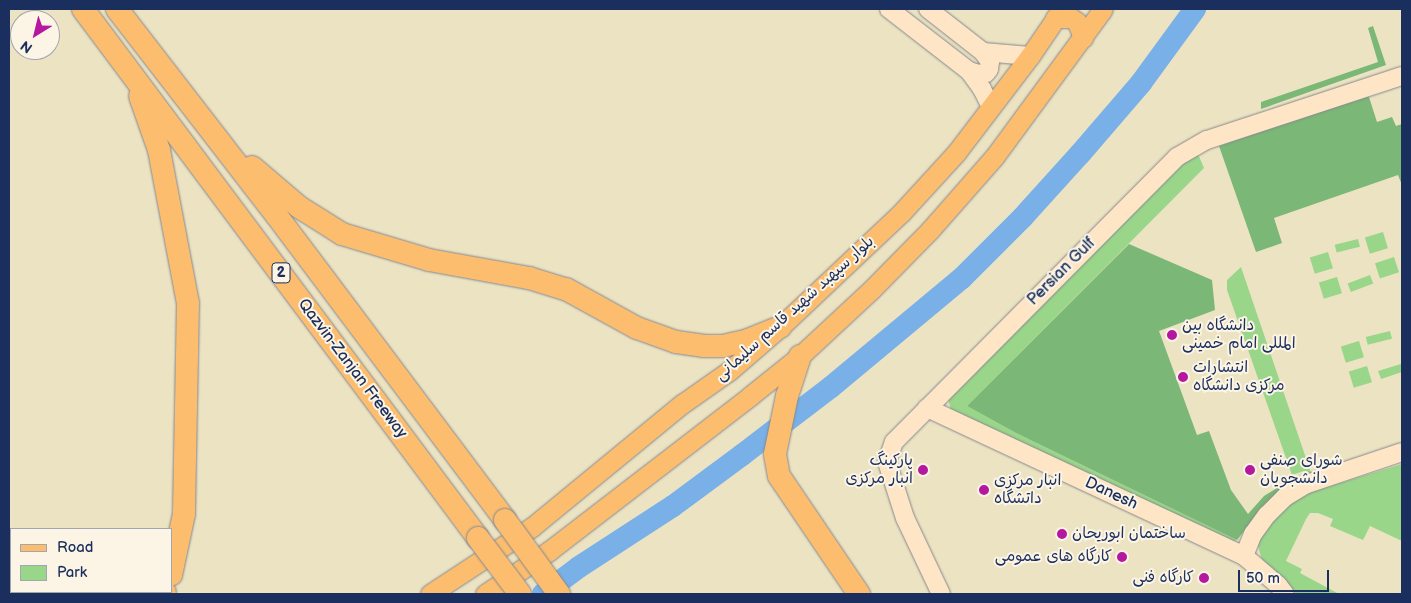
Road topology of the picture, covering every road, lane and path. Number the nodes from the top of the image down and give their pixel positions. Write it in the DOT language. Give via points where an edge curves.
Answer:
graph roads {
  1 [pos="83,9"];
  2 [pos="117,9"];
  3 [pos="890,9"];
  4 [pos="928,9"];
  5 [pos="1103,9"];
  6 [pos="1058,14"];
  7 [pos="1083,38"];
  8 [pos="983,52"];
  9 [pos="1030,56"];
  10 [pos="968,71"];
  11 [pos="132,74"];
  12 [pos="1402,76"];
  13 [pos="991,108"];
  14 [pos="214,134"];
  15 [pos="780,327"];
  16 [pos="800,356"];
  17 [pos="927,408"];
  18 [pos="1402,452"];
  19 [pos="1244,556"];
  20 [pos="172,570"];
  21 [pos="430,594"];
  22 [pos="485,594"];
  23 [pos="520,594"];
  24 [pos="559,594"];
  25 [pos="859,594"];
  26 [pos="941,594"];
  27 [pos="1285,594"];
  1 -- 11 [label="highway, Qazvin-Zanjan Freeway / 2"];
  2 -- 14 [label="highway, Qazvin-Zanjan Freeway / 2"];
  3 -- 10 [label="street"];
  4 -- 8 [label="street"];
  5 -- 7 [label="main road, بلوار سپهبد شهید قاسم سلیمانی"];
  6 -- 7 [label="main road" via="1078,22"];
  6 -- 9 [label="main road, بلوار سپهبد شهید قاسم سلیمانی"];
  7 -- 16 [label="main road, بلوار سپهبد شهید قاسم سلیمانی" via="961,196 900,262"];
  8 -- 9 [label="street"];
  8 -- 10 [label="street" via="990,62 990,69 986,73"];
  9 -- 13 [label="main road, بلوار سپهبد شهید قاسم سلیمانی"];
  10 -- 13 [label="street"];
  11 -- 20 [label="highway" via="158,150 188,303 184,514"];
  11 -- 23 [label="highway, Qazvin-Zanjan Freeway / 2, bridge"];
  12 -- 17 [label="street, Persian Gulf" via="1208,140 1177,157"];
  13 -- 15 [label="main road, بلوار سپهبد شهید قاسم سلیمانی" via="901,214"];
  14 -- 15 [label="highway" via="298,207 342,234 429,260 530,278 566,289 637,328 676,342 724,346"];
  14 -- 24 [label="highway, Qazvin-Zanjan Freeway / 2, bridge"];
  15 -- 21 [label="main road, بلوار سپهبد شهید قاسم سلیمانی" via="532,527"];
  16 -- 22 [label="main road, بلوار سپهبد شهید قاسم سلیمانی" via="549,551"];
  16 -- 25 [label="highway" via="787,396 775,454 779,476"];
  17 -- 19 [label="street, Danesh"];
  17 -- 26 [label="street, Persian Gulf" via="894,442 887,462 905,518"];
  18 -- 19 [label="street" via="1306,484 1285,497 1266,515"];
  19 -- 27 [label="street, Danesh"];
}
